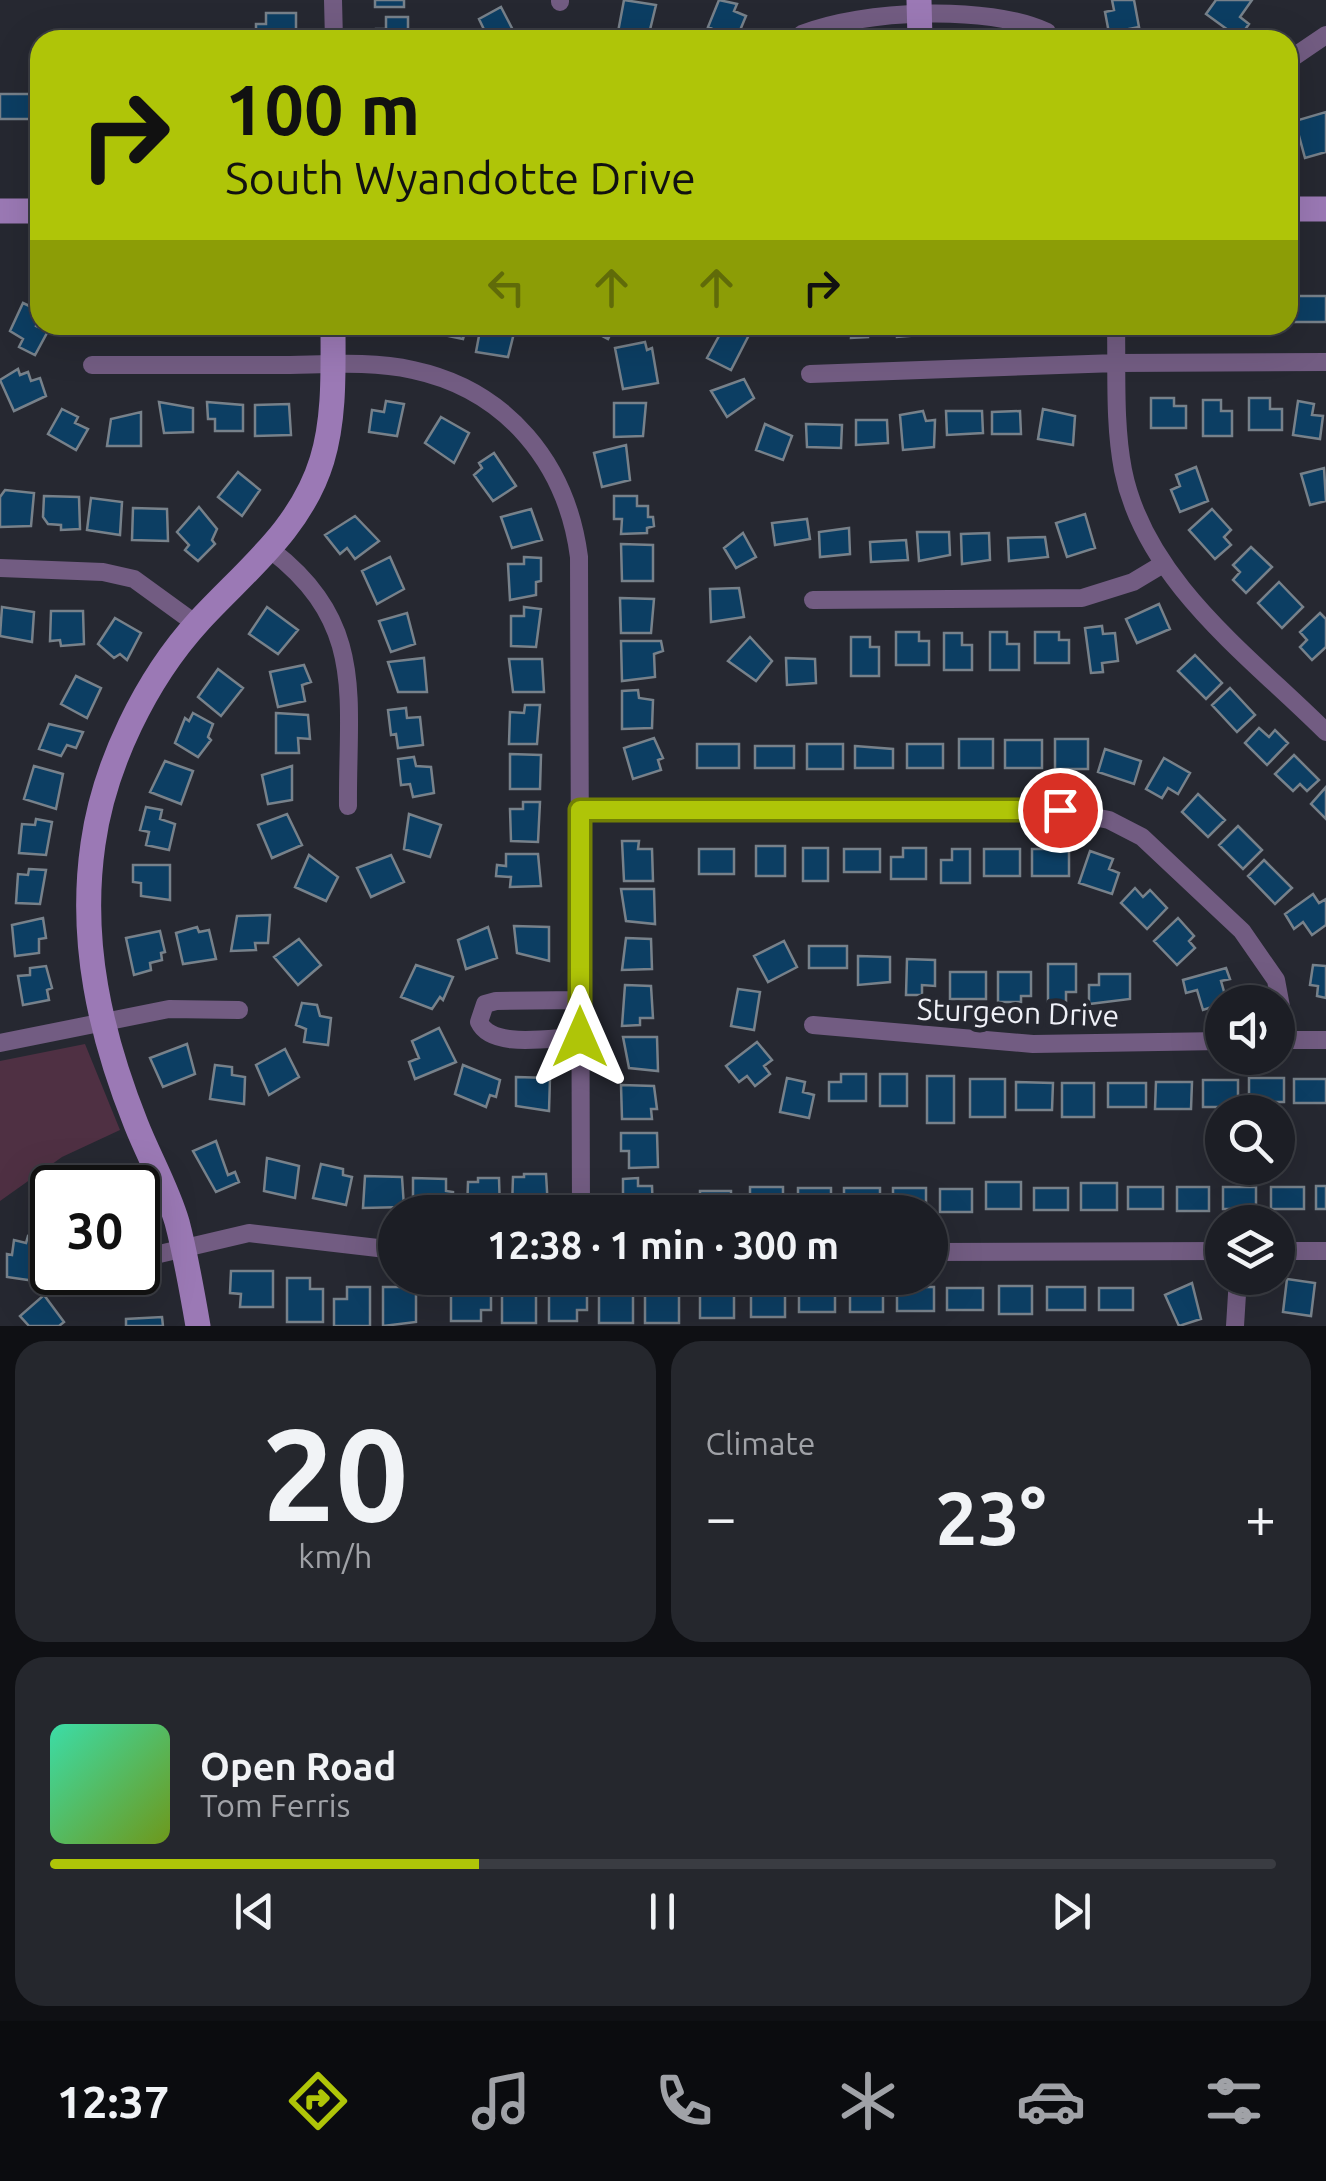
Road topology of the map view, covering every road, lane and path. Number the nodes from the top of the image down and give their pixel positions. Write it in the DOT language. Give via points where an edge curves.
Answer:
graph roads {
  1 [pos="333,0"];
  2 [pos="920,19"];
  3 [pos="334,30"];
  4 [pos="814,30"];
  5 [pos="1042,30"];
  6 [pos="1326,34"];
  7 [pos="1298,54"];
  8 [pos="1298,209"];
  9 [pos="1326,209"];
  10 [pos="30,210"];
  11 [pos="0,211"];
  12 [pos="333,335"];
  13 [pos="1116,335"];
  14 [pos="1117,362"];
  15 [pos="1326,362"];
  16 [pos="92,365"];
  17 [pos="333,365"];
  18 [pos="810,374"];
  19 [pos="271,550"];
  20 [pos="1162,564"];
  21 [pos="0,568"];
  22 [pos="813,600"];
  23 [pos="196,624"];
  24 [pos="1326,732"];
  25 [pos="348,806"];
  26 [pos="580,810"];
  27 [pos="1276,985"];
  28 [pos="580,1000"];
  29 [pos="239,1010"];
  30 [pos="102,1025"];
  31 [pos="813,1026"];
  32 [pos="580,1037"];
  33 [pos="1295,1040"];
  34 [pos="1326,1040"];
  35 [pos="1205,1041"];
  36 [pos="0,1042"];
  37 [pos="581,1195"];
  38 [pos="183,1247"];
  39 [pos="378,1248"];
  40 [pos="1326,1250"];
  41 [pos="1205,1251"];
  42 [pos="1295,1251"];
  43 [pos="948,1252"];
  44 [pos="160,1253"];
  45 [pos="1237,1295"];
  46 [pos="198,1326"];
  47 [pos="1235,1326"];
  1 -- 3 [label="street"];
  2 -- 4 [label="street" via="848,18"];
  2 -- 5 [label="street" via="998,16"];
  6 -- 7 [label="street"];
  8 -- 9 [label="street"];
  10 -- 11 [label="street"];
  12 -- 17 [label="street"];
  13 -- 14 [label="street"];
  14 -- 15 [label="street"];
  14 -- 18 [label="street"];
  14 -- 20 [label="street" via="1124,475"];
  16 -- 17 [label="street"];
  17 -- 19 [label="street" via="322,462"];
  17 -- 26 [label="street" via="417,370 477,394 519,424 562,489 574,517 578,556"];
  19 -- 23 [label="street"];
  19 -- 25 [label="street" via="322,598 340,638"];
  20 -- 22 [label="street" via="1133,582 1082,598"];
  20 -- 24 [label="street"];
  21 -- 23 [label="street" via="134,578"];
  23 -- 30 [label="street" via="140,708 101,804 88,910"];
  26 -- 27 [label="street" via="1060,810 1108,820 1156,847 1254,944"];
  26 -- 28 [label="street"];
  28 -- 32 [label="street"];
  28 -- 32 [label="street" via="496,1001 485,1004 478,1022 498,1038"];
  29 -- 30 [label="street" via="195,1006"];
  30 -- 36 [label="street"];
  30 -- 38 [label="street"];
  31 -- 35 [label="street, Sturgeon Drive" via="1033,1044"];
  32 -- 37 [label="street"];
  33 -- 34 [label="street"];
  38 -- 39 [label="street" via="250,1232"];
  38 -- 44 [label="street"];
  38 -- 46 [label="street"];
  40 -- 42 [label="street"];
  41 -- 43 [label="street"];
  45 -- 47 [label="street"];
}
